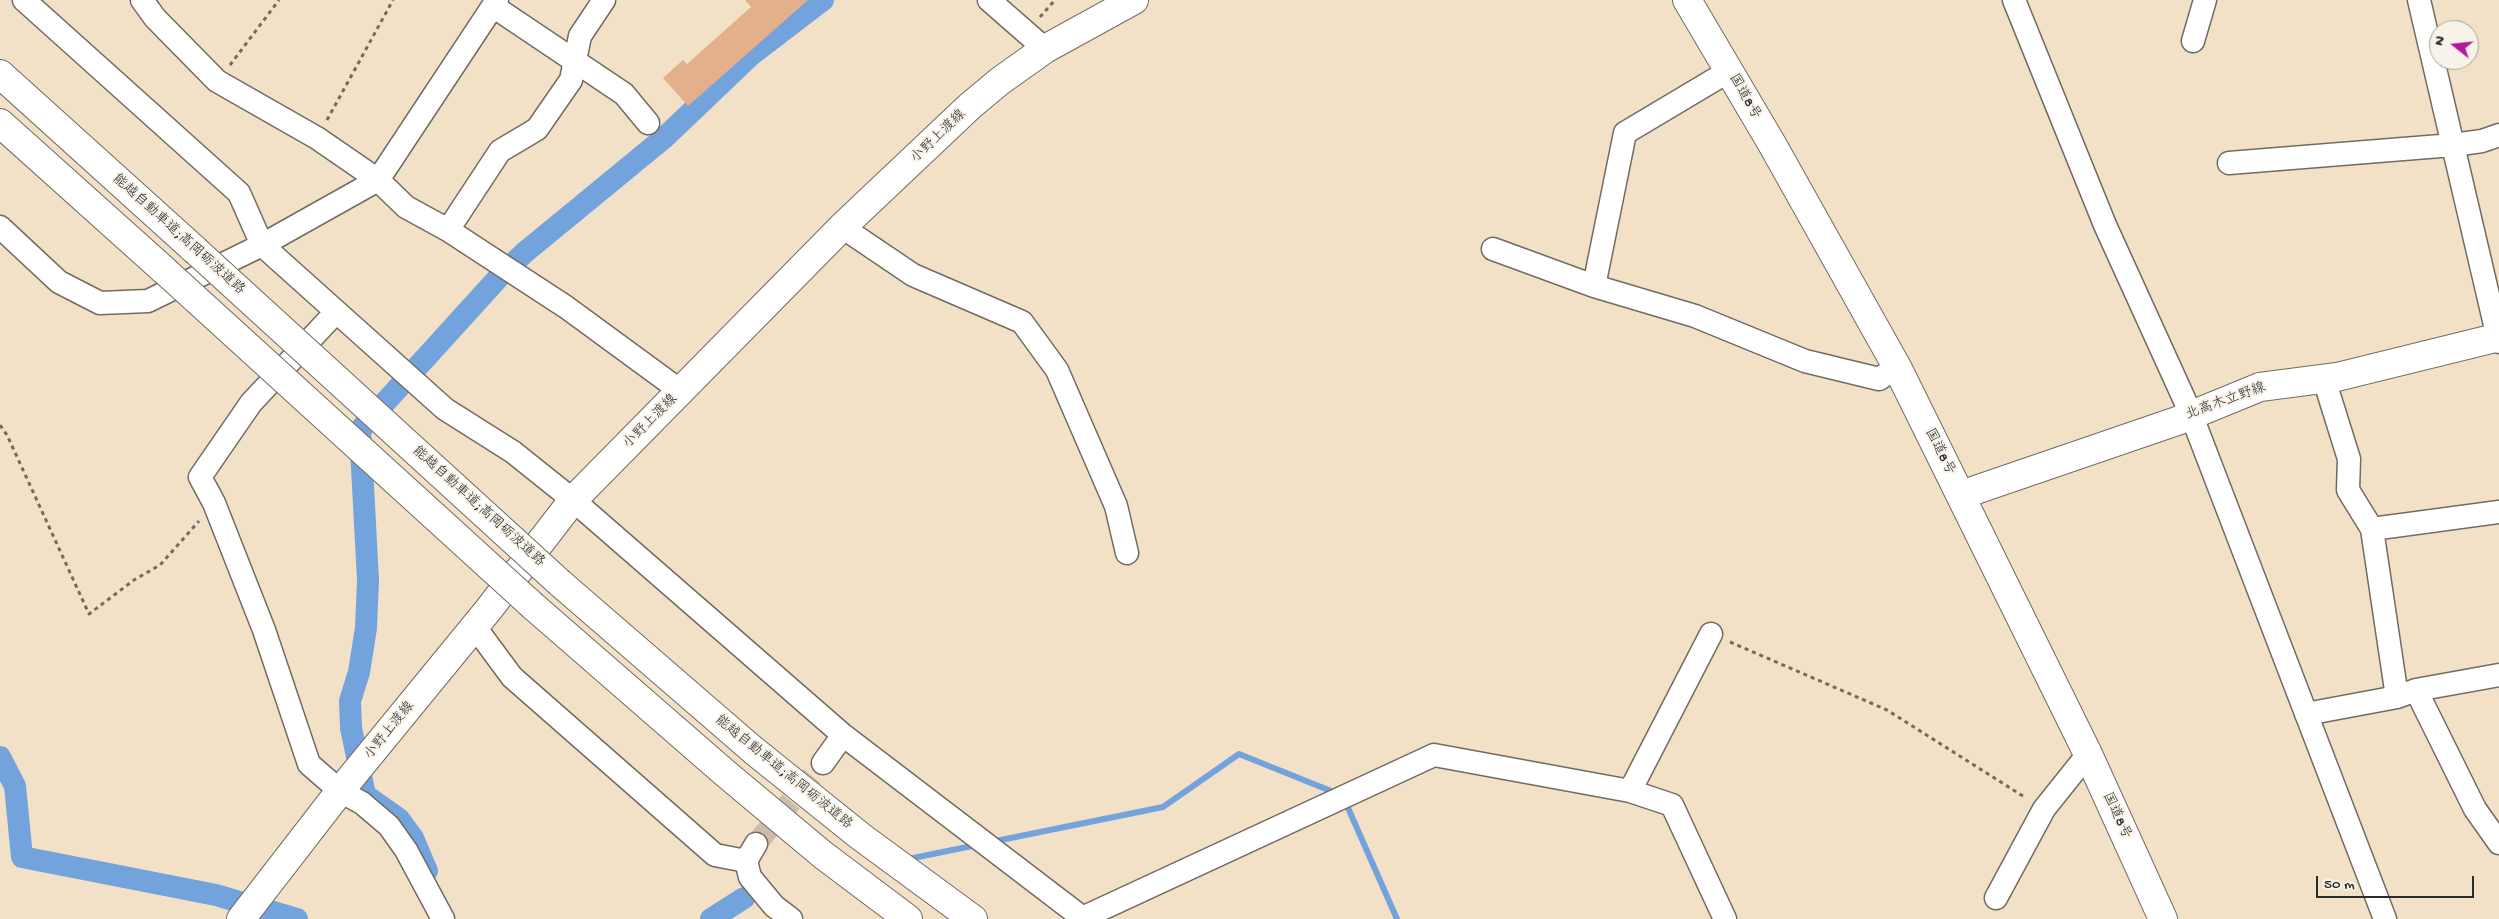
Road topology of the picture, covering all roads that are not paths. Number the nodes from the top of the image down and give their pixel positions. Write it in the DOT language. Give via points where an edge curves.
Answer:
graph roads {
  1 [pos="24,0"];
  2 [pos="142,0"];
  3 [pos="604,0"];
  4 [pos="990,0"];
  5 [pos="1134,0"];
  6 [pos="1687,0"];
  7 [pos="2014,0"];
  8 [pos="2205,0"];
  9 [pos="2419,0"];
  10 [pos="495,3"];
  11 [pos="2193,40"];
  12 [pos="1045,49"];
  13 [pos="575,60"];
  14 [pos="1729,71"];
  15 [pos="0,74"];
  16 [pos="0,123"];
  17 [pos="648,123"];
  18 [pos="2499,135"];
  19 [pos="2453,145"];
  20 [pos="2229,163"];
  21 [pos="378,180"];
  22 [pos="0,227"];
  23 [pos="842,227"];
  24 [pos="448,230"];
  25 [pos="262,245"];
  26 [pos="1493,249"];
  27 [pos="1594,286"];
  28 [pos="336,312"];
  29 [pos="2499,339"];
  30 [pos="1897,367"];
  31 [pos="2324,379"];
  32 [pos="682,392"];
  33 [pos="2191,414"];
  34 [pos="1961,495"];
  35 [pos="573,500"];
  36 [pos="2499,512"];
  37 [pos="2372,528"];
  38 [pos="1127,553"];
  39 [pos="475,627"];
  40 [pos="1711,634"];
  41 [pos="2499,675"];
  42 [pos="2407,693"];
  43 [pos="2306,714"];
  44 [pos="843,735"];
  45 [pos="2088,754"];
  46 [pos="823,763"];
  47 [pos="340,791"];
  48 [pos="1630,791"];
  49 [pos="2499,843"];
  50 [pos="1996,898"];
  51 [pos="243,916"];
  52 [pos="443,919"];
  53 [pos="791,919"];
  54 [pos="908,919"];
  55 [pos="973,919"];
  56 [pos="1082,919"];
  57 [pos="1725,919"];
  58 [pos="2164,919"];
  59 [pos="2384,919"];
  1 -- 25 [label="street" via="239,193"];
  2 -- 21 [label="street" via="155,18 217,81 318,138"];
  3 -- 13 [label="street" via="580,36"];
  4 -- 12 [label="street"];
  5 -- 12 [label="main road, 小野上渡線"];
  6 -- 14 [label="main road, 国道8号"];
  7 -- 33 [label="street" via="2105,225"];
  8 -- 11 [label="street"];
  9 -- 19 [label="street"];
  10 -- 13 [label="street"];
  10 -- 21 [label="street"];
  12 -- 23 [label="main road, 小野上渡線" via="970,106"];
  13 -- 17 [label="street" via="624,94"];
  13 -- 24 [label="street" via="571,80 537,129 500,151"];
  14 -- 27 [label="street" via="1625,133"];
  14 -- 30 [label="main road, 国道8号"];
  15 -- 55 [label="main road, 能越自動車道;高岡砺波道路, bridge" via="560,582 753,750 860,836"];
  16 -- 54 [label="main road, bridge" via="533,606 823,855"];
  18 -- 19 [label="street"];
  19 -- 20 [label="street"];
  19 -- 29 [label="street"];
  21 -- 24 [label="street" via="406,207"];
  21 -- 25 [label="street"];
  22 -- 25 [label="street" via="59,282 100,303 148,301"];
  23 -- 32 [label="main road, 小野上渡線"];
  23 -- 38 [label="street" via="913,275 1022,322 1057,370 1116,506"];
  24 -- 32 [label="street" via="566,307"];
  25 -- 28 [label="street"];
  26 -- 27 [label="street"];
  27 -- 30 [label="street" via="1696,316 1805,362 1879,379"];
  28 -- 35 [label="street" via="445,409 512,452"];
  28 -- 47 [label="street" via="251,404 200,477 264,630 309,764"];
  29 -- 31 [label="main road, 北高木立野線"];
  30 -- 34 [label="main road, 国道8号"];
  31 -- 33 [label="main road, 北高木立野線" via="2260,387"];
  31 -- 37 [label="street" via="2349,459 2348,490"];
  32 -- 35 [label="main road, 小野上渡線"];
  33 -- 34 [label="main road, 北高木立野線"];
  33 -- 43 [label="street"];
  34 -- 45 [label="main road, 国道8号"];
  35 -- 39 [label="main road, 小野上渡線"];
  35 -- 44 [label="street"];
  36 -- 37 [label="street"];
  37 -- 42 [label="street"];
  39 -- 47 [label="main road, 小野上渡線"];
  39 -- 53 [label="street" via="512,677 715,855 751,852 750,877 774,906"];
  40 -- 48 [label="street"];
  41 -- 42 [label="street"];
  42 -- 43 [label="street"];
  42 -- 49 [label="street" via="2475,809"];
  43 -- 59 [label="street"];
  44 -- 46 [label="street"];
  44 -- 56 [label="street"];
  45 -- 50 [label="street" via="2044,809"];
  45 -- 58 [label="main road, 国道8号"];
  47 -- 51 [label="main road, 小野上渡線"];
  47 -- 52 [label="street" via="362,803 389,826 406,850"];
  48 -- 56 [label="street" via="1434,755"];
  48 -- 57 [label="street" via="1672,805"];
}
